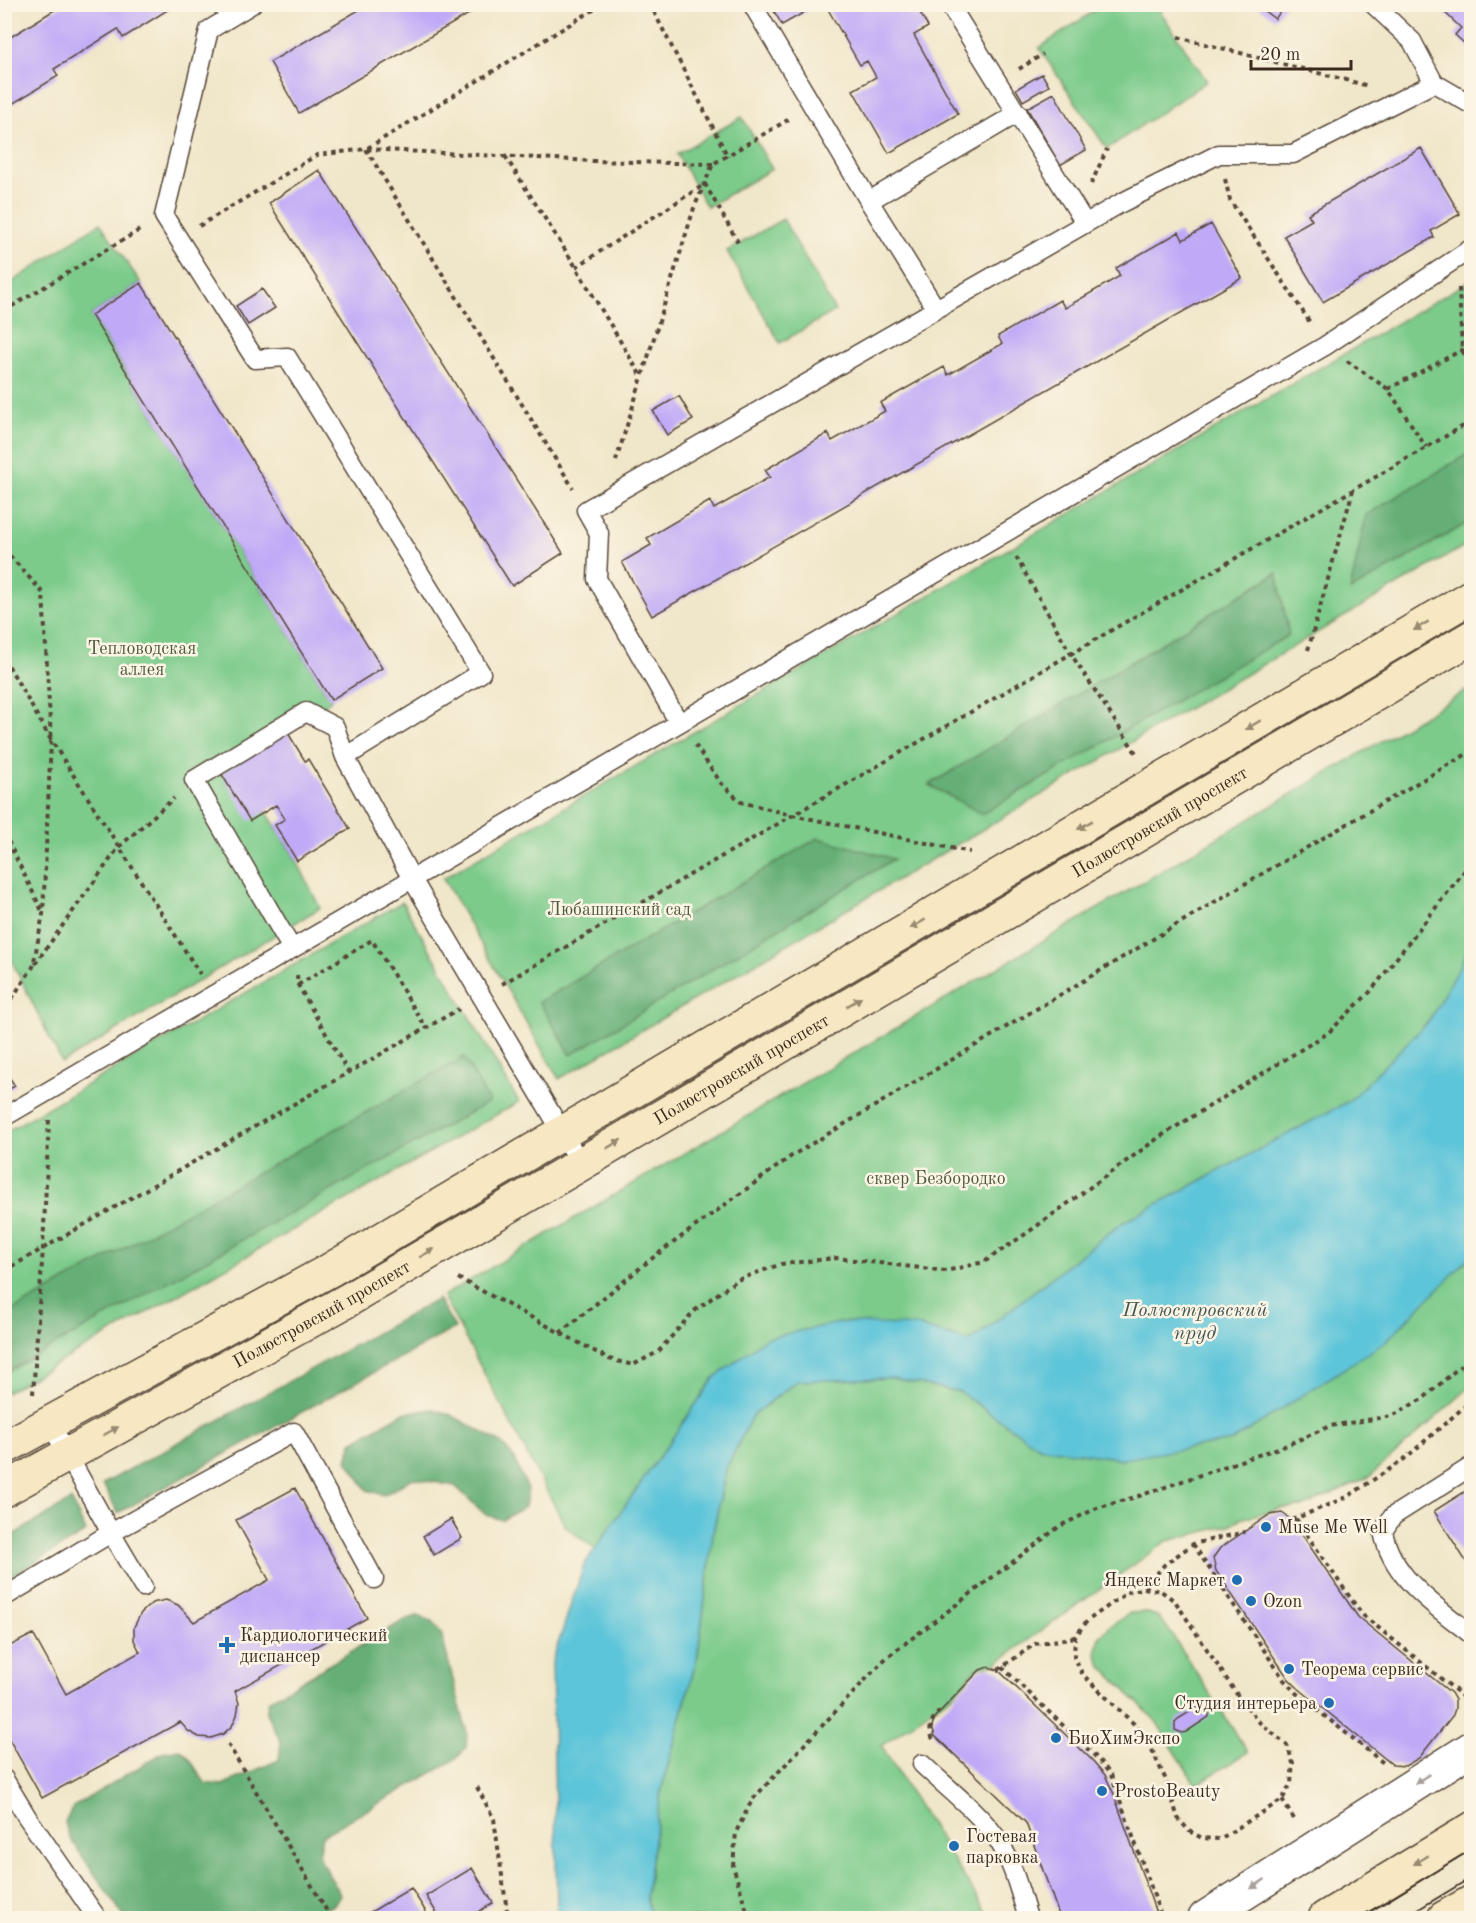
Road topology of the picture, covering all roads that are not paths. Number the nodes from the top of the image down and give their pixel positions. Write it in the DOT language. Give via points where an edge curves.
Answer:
graph roads {
  1 [pos="252,4"];
  2 [pos="752,4"];
  3 [pos="949,4"];
  4 [pos="1373,4"];
  5 [pos="1434,83"];
  6 [pos="1472,105"];
  7 [pos="1018,113"];
  8 [pos="870,201"];
  9 [pos="1085,223"];
  10 [pos="1465,253"];
  11 [pos="936,309"];
  12 [pos="1472,596"];
  13 [pos="1472,637"];
  14 [pos="679,723"];
  15 [pos="345,757"];
  16 [pos="412,879"];
  17 [pos="292,949"];
  18 [pos="4,1117"];
  19 [pos="563,1134"];
  20 [pos="581,1164"];
  21 [pos="41,1410"];
  22 [pos="4,1448"];
  23 [pos="69,1455"];
  24 [pos="1472,1466"];
  25 [pos="4,1490"];
  26 [pos="111,1533"];
  27 [pos="374,1579"];
  28 [pos="143,1587"];
  29 [pos="4,1597"];
  30 [pos="1472,1635"];
  31 [pos="1472,1748"];
  32 [pos="922,1764"];
  33 [pos="4,1779"];
  34 [pos="1472,1829"];
  35 [pos="1472,1902"];
  36 [pos="97,1918"];
  37 [pos="1029,1918"];
  38 [pos="1205,1918"];
  39 [pos="1324,1918"];
  40 [pos="1444,1918"];
  1 -- 15 [label="lane" via="209,30 165,216 255,359 287,357 481,673"];
  2 -- 8 [label="lane"];
  3 -- 7 [label="lane"];
  4 -- 5 [label="lane" via="1412,41"];
  5 -- 6 [label="lane"];
  5 -- 9 [label="lane" via="1293,154 1219,154"];
  7 -- 8 [label="lane"];
  7 -- 9 [label="lane"];
  8 -- 11 [label="lane"];
  9 -- 11 [label="lane"];
  10 -- 14 [label="lane" via="1325,346"];
  11 -- 14 [label="lane" via="586,510 599,533 597,579"];
  12 -- 19 [label="main road, Полюстровский проспект, one-way"];
  20 -- 13 [label="main road, Полюстровский проспект, one-way"];
  14 -- 16 [label="lane"];
  15 -- 16 [label="lane"];
  15 -- 17 [label="lane" via="335,727 306,712 194,780"];
  16 -- 17 [label="lane"];
  16 -- 19 [label="lane"];
  17 -- 18 [label="lane"];
  19 -- 20 [label="lane"];
  19 -- 21 [label="main road, Полюстровский проспект" via="330,1270"];
  23 -- 20 [label="main road, Полюстровский проспект, one-way" via="348,1300"];
  21 -- 22 [label="main road, Полюстровский проспект"];
  21 -- 23 [label="lane"];
  23 -- 25 [label="main road, Полюстровский проспект"];
  23 -- 26 [label="lane"];
  24 -- 30 [label="lane" via="1393,1516 1383,1531 1386,1548 1404,1575"];
  26 -- 27 [label="lane" via="294,1432"];
  26 -- 28 [label="lane"];
  26 -- 29 [label="lane"];
  31 -- 38 [label="street, one-way"];
  32 -- 37 [label="lane" via="999,1841"];
  33 -- 36 [label="lane"];
  34 -- 39 [label="main road, one-way"];
  35 -- 40 [label="main road"];
}
